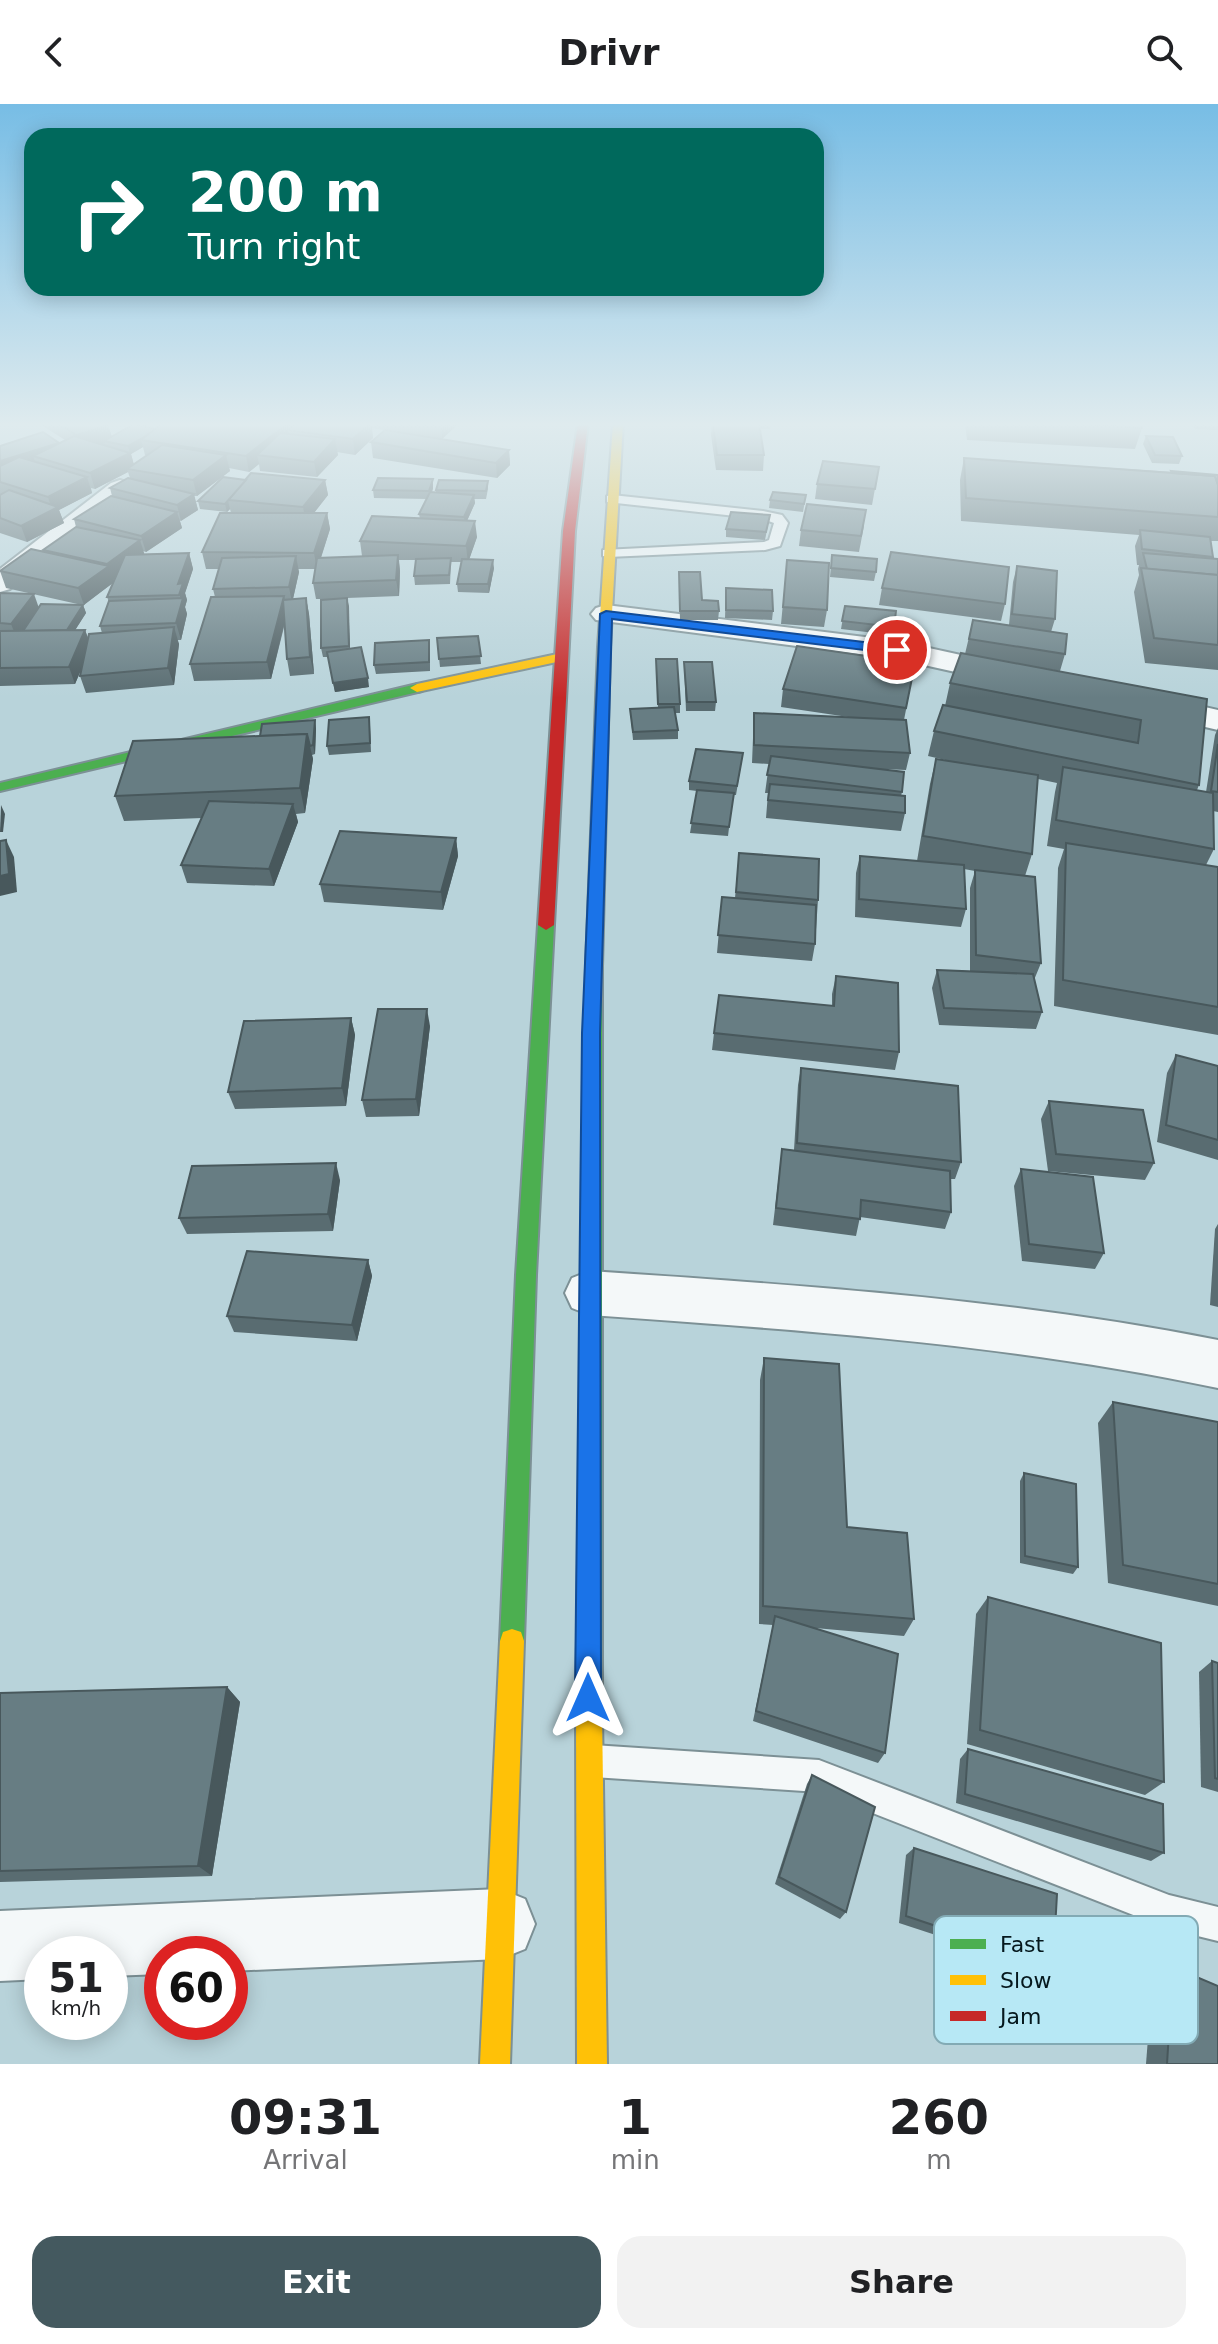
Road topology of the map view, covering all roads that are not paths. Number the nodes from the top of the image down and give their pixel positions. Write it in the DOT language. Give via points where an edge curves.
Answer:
graph roads {
  1 [pos="87,514"];
  2 [pos="571,514"];
  3 [pos="611,514"];
  4 [pos="758,514"];
  5 [pos="608,553"];
  6 [pos="0,583"];
  7 [pos="606,614"];
  8 [pos="562,657"];
  9 [pos="1049,683"];
  10 [pos="1125,699"];
  11 [pos="1218,720"];
  12 [pos="0,787"];
  13 [pos="590,1293"];
  14 [pos="1218,1364"];
  15 [pos="588,1761"];
  16 [pos="1185,1916"];
  17 [pos="1198,1919"];
  18 [pos="500,1924"];
  19 [pos="1218,1924"];
  20 [pos="0,1946"];
  21 [pos="495,2064"];
  22 [pos="592,2064"];
  1 -- 6 [label="street"];
  2 -- 8 [label="main road"];
  3 -- 5 [label="main road"];
  4 -- 5 [label="lane" via="781,523 775,543"];
  5 -- 7 [label="main road"];
  7 -- 9 [label="street" via="897,650"];
  7 -- 13 [label="main road" via="591,1033"];
  8 -- 12 [label="main road"];
  8 -- 18 [label="main road" via="526,1275"];
  10 -- 11 [label="street"];
  13 -- 14 [label="street" via="988,1324 1136,1345"];
  13 -- 15 [label="main road"];
  15 -- 16 [label="lane" via="819,1776"];
  15 -- 22 [label="main road"];
  17 -- 19 [label="lane"];
  18 -- 20 [label="street"];
  18 -- 21 [label="main road"];
}
